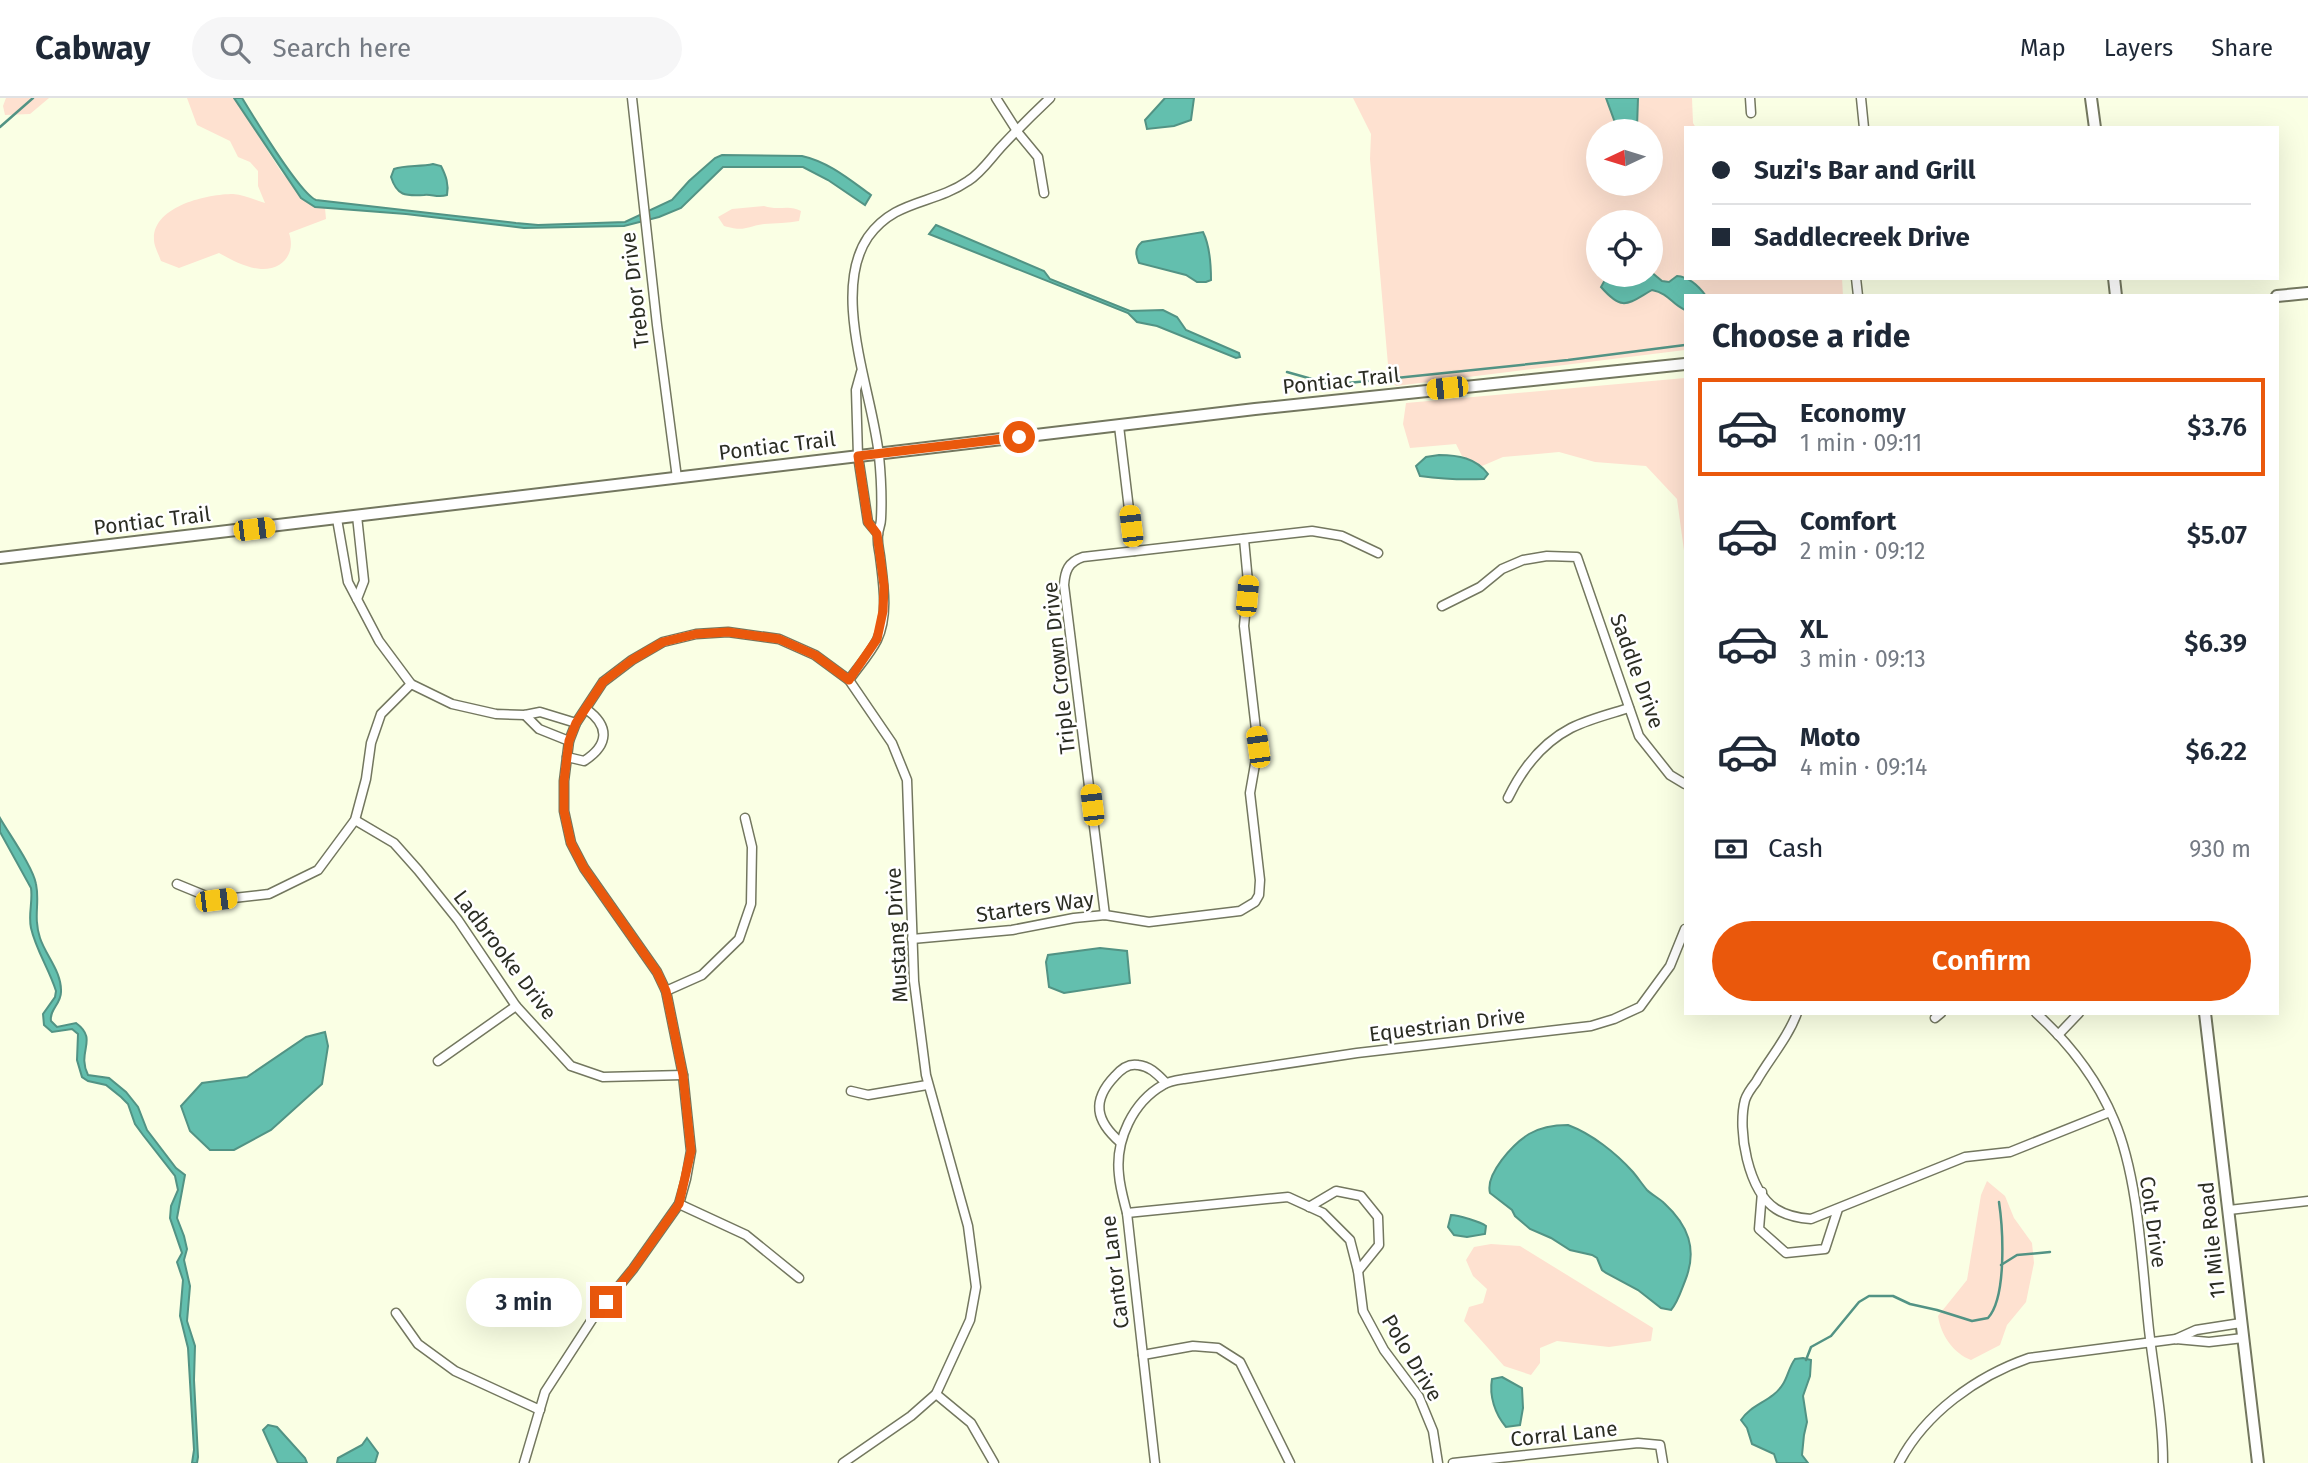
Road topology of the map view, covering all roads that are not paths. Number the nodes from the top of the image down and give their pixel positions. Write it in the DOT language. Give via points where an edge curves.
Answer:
graph roads {
  1 [pos="632,98"];
  2 [pos="996,98"];
  3 [pos="1050,98"];
  4 [pos="1750,98"];
  5 [pos="1861,98"];
  6 [pos="2091,98"];
  7 [pos="1751,113"];
  8 [pos="1864,126"];
  9 [pos="2095,126"];
  10 [pos="1016,130"];
  11 [pos="1044,192"];
  12 [pos="2308,293"];
  13 [pos="2279,296"];
  14 [pos="1684,363"];
  15 [pos="861,372"];
  16 [pos="1119,426"];
  17 [pos="879,454"];
  18 [pos="858,456"];
  19 [pos="677,478"];
  20 [pos="357,516"];
  21 [pos="337,519"];
  22 [pos="877,534"];
  23 [pos="1244,539"];
  24 [pos="1134,551"];
  25 [pos="1378,553"];
  26 [pos="0,558"];
  27 [pos="358,599"];
  28 [pos="1441,606"];
  29 [pos="849,680"];
  30 [pos="411,684"];
  31 [pos="1629,708"];
  32 [pos="586,709"];
  33 [pos="525,715"];
  34 [pos="576,723"];
  35 [pos="569,741"];
  36 [pos="568,757"];
  37 [pos="1684,783"];
  38 [pos="1508,798"];
  39 [pos="745,818"];
  40 [pos="355,820"];
  41 [pos="177,884"];
  42 [pos="1105,915"];
  43 [pos="1684,931"];
  44 [pos="912,939"];
  45 [pos="666,991"];
  46 [pos="516,1006"];
  47 [pos="1796,1015"];
  48 [pos="2038,1015"];
  49 [pos="2077,1015"];
  50 [pos="2204,1015"];
  51 [pos="2059,1035"];
  52 [pos="438,1061"];
  53 [pos="683,1075"];
  54 [pos="1166,1083"];
  55 [pos="927,1085"];
  56 [pos="851,1091"];
  57 [pos="2110,1112"];
  58 [pos="1120,1142"];
  59 [pos="1762,1192"];
  60 [pos="2308,1201"];
  61 [pos="679,1204"];
  62 [pos="1309,1207"];
  63 [pos="1838,1209"];
  64 [pos="2229,1210"];
  65 [pos="1127,1213"];
  66 [pos="1358,1270"];
  67 [pos="799,1278"];
  68 [pos="396,1313"];
  69 [pos="2241,1323"];
  70 [pos="2243,1338"];
  71 [pos="2176,1339"];
  72 [pos="2150,1342"];
  73 [pos="1143,1355"];
  74 [pos="936,1394"];
  75 [pos="540,1410"];
  76 [pos="524,1463"];
  77 [pos="843,1463"];
  78 [pos="994,1463"];
  79 [pos="1155,1463"];
  80 [pos="1290,1463"];
  81 [pos="1438,1463"];
  82 [pos="1453,1463"];
  83 [pos="1663,1463"];
  84 [pos="1899,1463"];
  85 [pos="2163,1463"];
  86 [pos="2258,1463"];
  1 -- 19 [label="street, Trebor Drive"];
  2 -- 10 [label="street"];
  3 -- 10 [label="street"];
  4 -- 7 [label="street"];
  5 -- 8 [label="street"];
  6 -- 9 [label="main road"];
  10 -- 11 [label="street" via="1038,157"];
  10 -- 15 [label="street" via="971,180 897,211 867,238 852,282"];
  12 -- 13 [label="main road"];
  14 -- 16 [label="main road, Pontiac Trail"];
  15 -- 17 [label="street"];
  15 -- 18 [label="street" via="856,390"];
  16 -- 17 [label="main road, Pontiac Trail"];
  16 -- 24 [label="street"];
  17 -- 18 [label="main road, Pontiac Trail"];
  17 -- 22 [label="street" via="881,521"];
  18 -- 19 [label="main road, Pontiac Trail"];
  18 -- 22 [label="street" via="868,522"];
  19 -- 20 [label="main road, Pontiac Trail"];
  20 -- 21 [label="main road, Pontiac Trail"];
  20 -- 27 [label="street" via="364,582"];
  21 -- 26 [label="main road, Pontiac Trail"];
  21 -- 27 [label="street" via="348,582"];
  22 -- 29 [label="street" via="883,611 877,639"];
  23 -- 24 [label="street, Triple Crown Drive"];
  23 -- 25 [label="street, Triple Crown Drive" via="1312,531 1342,536"];
  23 -- 42 [label="street, Starters Way" via="1248,582 1244,626 1258,747 1250,793 1259,895 1240,911 1175,920 1149,922"];
  24 -- 42 [label="street, Triple Crown Drive" via="1076,559 1065,575"];
  27 -- 30 [label="street" via="379,641"];
  28 -- 31 [label="street, Saddle Drive" via="1523,560 1577,557"];
  29 -- 32 [label="street, Mustang Drive" via="815,655 779,639 728,632 696,634 663,642 632,660 603,682"];
  29 -- 44 [label="street, Mustang Drive" via="892,743 907,780"];
  30 -- 33 [label="street" via="452,704"];
  30 -- 40 [label="street" via="381,714"];
  31 -- 37 [label="street, Saddle Drive" via="1639,736 1670,775"];
  31 -- 38 [label="street" via="1570,728 1538,752"];
  32 -- 34 [label="street, Mustang Drive"];
  32 -- 36 [label="street" via="603,724 600,746 584,761"];
  33 -- 34 [label="street" via="540,712"];
  33 -- 35 [label="street" via="539,729"];
  34 -- 35 [label="street, Mustang Drive"];
  35 -- 36 [label="street, Mustang Drive"];
  36 -- 45 [label="street, Mustang Drive" via="564,811 571,843"];
  39 -- 45 [label="street" via="752,847 751,904 739,939 702,975"];
  40 -- 41 [label="street" via="318,870 269,894 216,900"];
  40 -- 46 [label="street, Ladbrooke Drive" via="394,843 418,870"];
  42 -- 44 [label="street, Starters Way"];
  43 -- 54 [label="street, Equestrian Drive" via="1670,966 1640,1007 1591,1026 1357,1053"];
  44 -- 55 [label="street, Mustang Drive"];
  45 -- 53 [label="street, Mustang Drive"];
  46 -- 52 [label="street"];
  46 -- 53 [label="street, Ladbrooke Drive" via="571,1066 603,1077"];
  47 -- 59 [label="street" via="1745,1099 1746,1162"];
  48 -- 51 [label="street, Colt Drive"];
  49 -- 51 [label="street"];
  50 -- 64 [label="main road, 11 Mile Road"];
  51 -- 57 [label="street, Colt Drive" via="2091,1076"];
  53 -- 61 [label="street, Mustang Drive" via="691,1151"];
  54 -- 58 [label="street" via="1131,1116"];
  54 -- 58 [label="street" via="1151,1068 1137,1064 1124,1067 1105,1086 1100,1114 1106,1129"];
  55 -- 56 [label="street" via="868,1095"];
  55 -- 74 [label="street, Mustang Drive" via="968,1226 976,1287 970,1320"];
  57 -- 63 [label="street" via="2010,1152 1965,1157"];
  57 -- 72 [label="street, Colt Drive" via="2134,1199"];
  58 -- 65 [label="street, Cantor Lane" via="1118,1173"];
  59 -- 63 [label="street" via="1773,1207 1791,1217 1811,1219"];
  59 -- 63 [label="street" via="1759,1229 1786,1253 1825,1249"];
  60 -- 64 [label="street"];
  61 -- 67 [label="street" via="746,1236"];
  61 -- 75 [label="street" via="593,1318 545,1392"];
  62 -- 65 [label="street, Polo Drive" via="1288,1197"];
  62 -- 66 [label="street, Polo Drive" via="1323,1213 1350,1240"];
  62 -- 66 [label="street" via="1336,1191 1361,1196 1378,1217 1379,1245"];
  64 -- 69 [label="main road, 11 Mile Road"];
  65 -- 73 [label="street, Cantor Lane"];
  66 -- 81 [label="street, Polo Drive" via="1363,1311 1384,1350 1419,1397 1433,1431"];
  68 -- 75 [label="street" via="418,1344 455,1371"];
  69 -- 70 [label="main road, 11 Mile Road"];
  69 -- 71 [label="street" via="2196,1330"];
  70 -- 71 [label="street"];
  70 -- 86 [label="main road, 11 Mile Road"];
  71 -- 72 [label="street"];
  72 -- 84 [label="street" via="2029,1358 1992,1373 1938,1413"];
  72 -- 85 [label="street, Colt Drive"];
  73 -- 79 [label="street, Cantor Lane"];
  73 -- 80 [label="street" via="1193,1346 1218,1348 1241,1362"];
  74 -- 77 [label="street, Mustang Drive"];
  74 -- 78 [label="street" via="971,1423"];
  75 -- 76 [label="street"];
  82 -- 83 [label="street, Corral Lane" via="1639,1443 1660,1445"];
}
